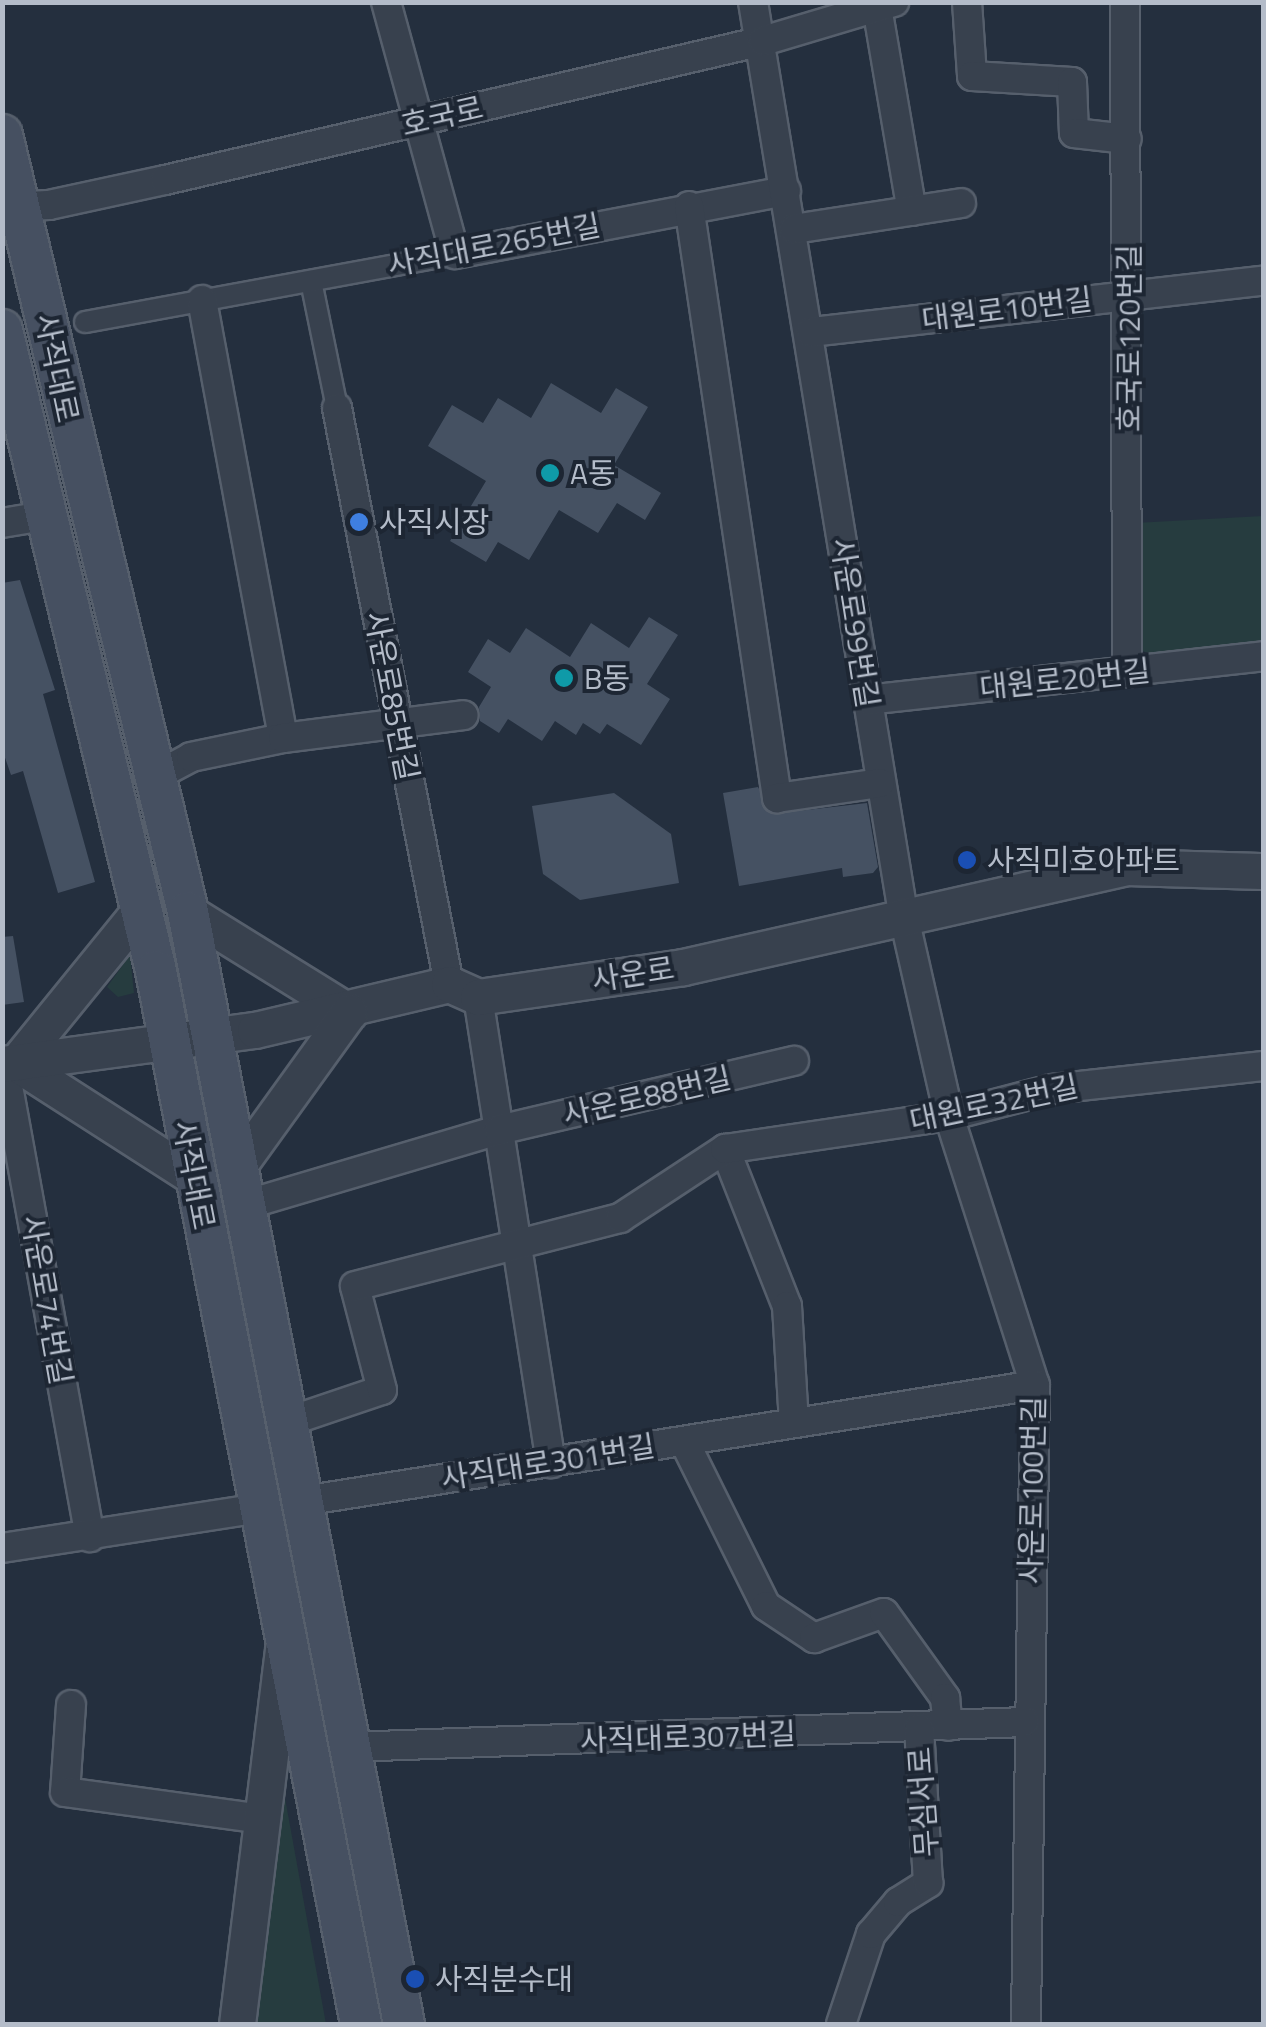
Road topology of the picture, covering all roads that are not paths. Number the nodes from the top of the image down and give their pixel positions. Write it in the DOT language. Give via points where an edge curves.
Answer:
graph roads {
  1 [pos="386,2"];
  2 [pos="754,2"];
  3 [pos="968,2"];
  4 [pos="1124,2"];
  5 [pos="885,5"];
  6 [pos="763,40"];
  7 [pos="418,122"];
  8 [pos="2,135"];
  9 [pos="1127,139"];
  10 [pos="786,191"];
  11 [pos="960,203"];
  12 [pos="689,206"];
  13 [pos="13,207"];
  14 [pos="912,211"];
  15 [pos="794,229"];
  16 [pos="455,254"];
  17 [pos="1264,280"];
  18 [pos="312,282"];
  19 [pos="1130,294"];
  20 [pos="202,300"];
  21 [pos="85,322"];
  22 [pos="2,330"];
  23 [pos="811,332"];
  24 [pos="338,408"];
  25 [pos="44,516"];
  26 [pos="2,523"];
  27 [pos="1264,656"];
  28 [pos="1128,673"];
  29 [pos="866,700"];
  30 [pos="464,715"];
  31 [pos="398,728"];
  32 [pos="283,738"];
  33 [pos="156,776"];
  34 [pos="880,783"];
  35 [pos="1264,871"];
  36 [pos="141,909"];
  37 [pos="188,912"];
  38 [pos="903,913"];
  39 [pos="463,990"];
  40 [pos="349,1012"];
  41 [pos="212,1036"];
  42 [pos="168,1042"];
  43 [pos="794,1062"];
  44 [pos="8,1064"];
  45 [pos="1264,1066"];
  46 [pos="949,1116"];
  47 [pos="500,1130"];
  48 [pos="725,1149"];
  49 [pos="195,1178"];
  50 [pos="241,1185"];
  51 [pos="518,1242"];
  52 [pos="1036,1385"];
  53 [pos="288,1422"];
  54 [pos="794,1424"];
  55 [pos="684,1440"];
  56 [pos="551,1463"];
  57 [pos="303,1501"];
  58 [pos="260,1508"];
  59 [pos="90,1537"];
  60 [pos="2,1548"];
  61 [pos="285,1634"];
  62 [pos="71,1705"];
  63 [pos="1026,1722"];
  64 [pos="948,1726"];
  65 [pos="918,1728"];
  66 [pos="350,1747"];
  67 [pos="262,1819"];
  68 [pos="237,2024"];
  69 [pos="362,2024"];
  70 [pos="404,2024"];
  71 [pos="841,2024"];
  72 [pos="1026,2024"];
  1 -- 7 [label="street"];
  2 -- 6 [label="street, 사운로99번길"];
  3 -- 9 [label="street" via="972,76 1072,82 1074,134"];
  4 -- 9 [label="street, 호국로120번길"];
  5 -- 6 [label="street, 호국로"];
  5 -- 14 [label="street, 호국로"];
  6 -- 7 [label="street, 호국로"];
  6 -- 10 [label="street, 사운로99번길"];
  7 -- 13 [label="street, 호국로"];
  7 -- 16 [label="street"];
  8 -- 13 [label="main road, 사직대로"];
  9 -- 19 [label="street, 호국로120번길"];
  10 -- 12 [label="street, 사직대로265번길"];
  10 -- 15 [label="street, 사운로99번길"];
  11 -- 14 [label="street"];
  12 -- 16 [label="street, 사직대로265번길"];
  12 -- 34 [label="street" via="777,798"];
  13 -- 33 [label="main road, 사직대로"];
  14 -- 15 [label="street"];
  15 -- 23 [label="street, 사운로99번길"];
  16 -- 18 [label="street, 사직대로265번길"];
  17 -- 19 [label="street, 대원로10번길"];
  18 -- 20 [label="street, 사직대로265번길"];
  18 -- 24 [label="street"];
  19 -- 23 [label="street, 대원로10번길"];
  19 -- 28 [label="street, 호국로120번길"];
  20 -- 21 [label="street, 사직대로265번길"];
  20 -- 32 [label="street"];
  22 -- 25 [label="main road, 사직대로"];
  23 -- 29 [label="street, 사운로99번길"];
  24 -- 31 [label="street, 사운로85번길"];
  25 -- 26 [label="street"];
  25 -- 36 [label="main road, 사직대로"];
  27 -- 28 [label="street, 대원로20번길"];
  28 -- 29 [label="street, 대원로20번길"];
  29 -- 34 [label="street, 사운로99번길"];
  30 -- 31 [label="street"];
  31 -- 32 [label="street"];
  31 -- 39 [label="street, 사운로85번길"];
  32 -- 33 [label="street" via="191,757"];
  33 -- 37 [label="main road, 사직대로"];
  34 -- 38 [label="street, 사운로99번길"];
  35 -- 38 [label="street, 사운로" via="1128,866"];
  36 -- 42 [label="main road, 사직대로"];
  36 -- 44 [label="street"];
  37 -- 40 [label="street"];
  37 -- 41 [label="main road, 사직대로"];
  38 -- 39 [label="street, 사운로" via="682,967"];
  38 -- 46 [label="street, 사운로100번길"];
  39 -- 40 [label="street, 사운로"];
  39 -- 47 [label="street"];
  40 -- 41 [label="street, 사운로"];
  40 -- 50 [label="street"];
  41 -- 42 [label="street, 사운로"];
  41 -- 50 [label="main road, 사직대로"];
  42 -- 44 [label="street, 사운로"];
  42 -- 49 [label="main road, 사직대로"];
  43 -- 47 [label="street, 사운로88번길"];
  44 -- 49 [label="street"];
  44 -- 59 [label="street, 사운로74번길"];
  45 -- 46 [label="street, 대원로32번길" via="1052,1089"];
  46 -- 48 [label="street, 대원로32번길"];
  46 -- 52 [label="street, 사운로100번길"];
  47 -- 50 [label="street, 사직대로"];
  47 -- 51 [label="street"];
  48 -- 51 [label="street, 대원로32번길" via="620,1218"];
  48 -- 54 [label="street" via="780,1291"];
  49 -- 58 [label="main road, 사직대로"];
  50 -- 53 [label="main road, 사직대로"];
  51 -- 53 [label="street" via="355,1286 382,1390"];
  51 -- 56 [label="street"];
  52 -- 54 [label="street, 사직대로301번길"];
  52 -- 63 [label="street, 사운로100번길"];
  53 -- 57 [label="main road, 사직대로"];
  54 -- 55 [label="street, 사직대로301번길"];
  55 -- 56 [label="street, 사직대로301번길"];
  55 -- 64 [label="street" via="766,1606 814,1638 884,1612 944,1698"];
  56 -- 57 [label="street, 사직대로301번길"];
  57 -- 66 [label="main road, 사직대로"];
  58 -- 59 [label="street"];
  58 -- 61 [label="main road, 사직대로"];
  59 -- 60 [label="street"];
  61 -- 67 [label="street"];
  61 -- 69 [label="main road, 사직대로"];
  62 -- 67 [label="street" via="64,1792"];
  63 -- 64 [label="street, 사직대로307번길"];
  63 -- 72 [label="street, 사운로100번길"];
  64 -- 65 [label="street, 사직대로307번길"];
  65 -- 66 [label="street, 사직대로307번길"];
  65 -- 71 [label="street, 무심서로" via="928,1882 898,1902 872,1934"];
  66 -- 70 [label="main road, 사직대로"];
  67 -- 68 [label="street"];
}
